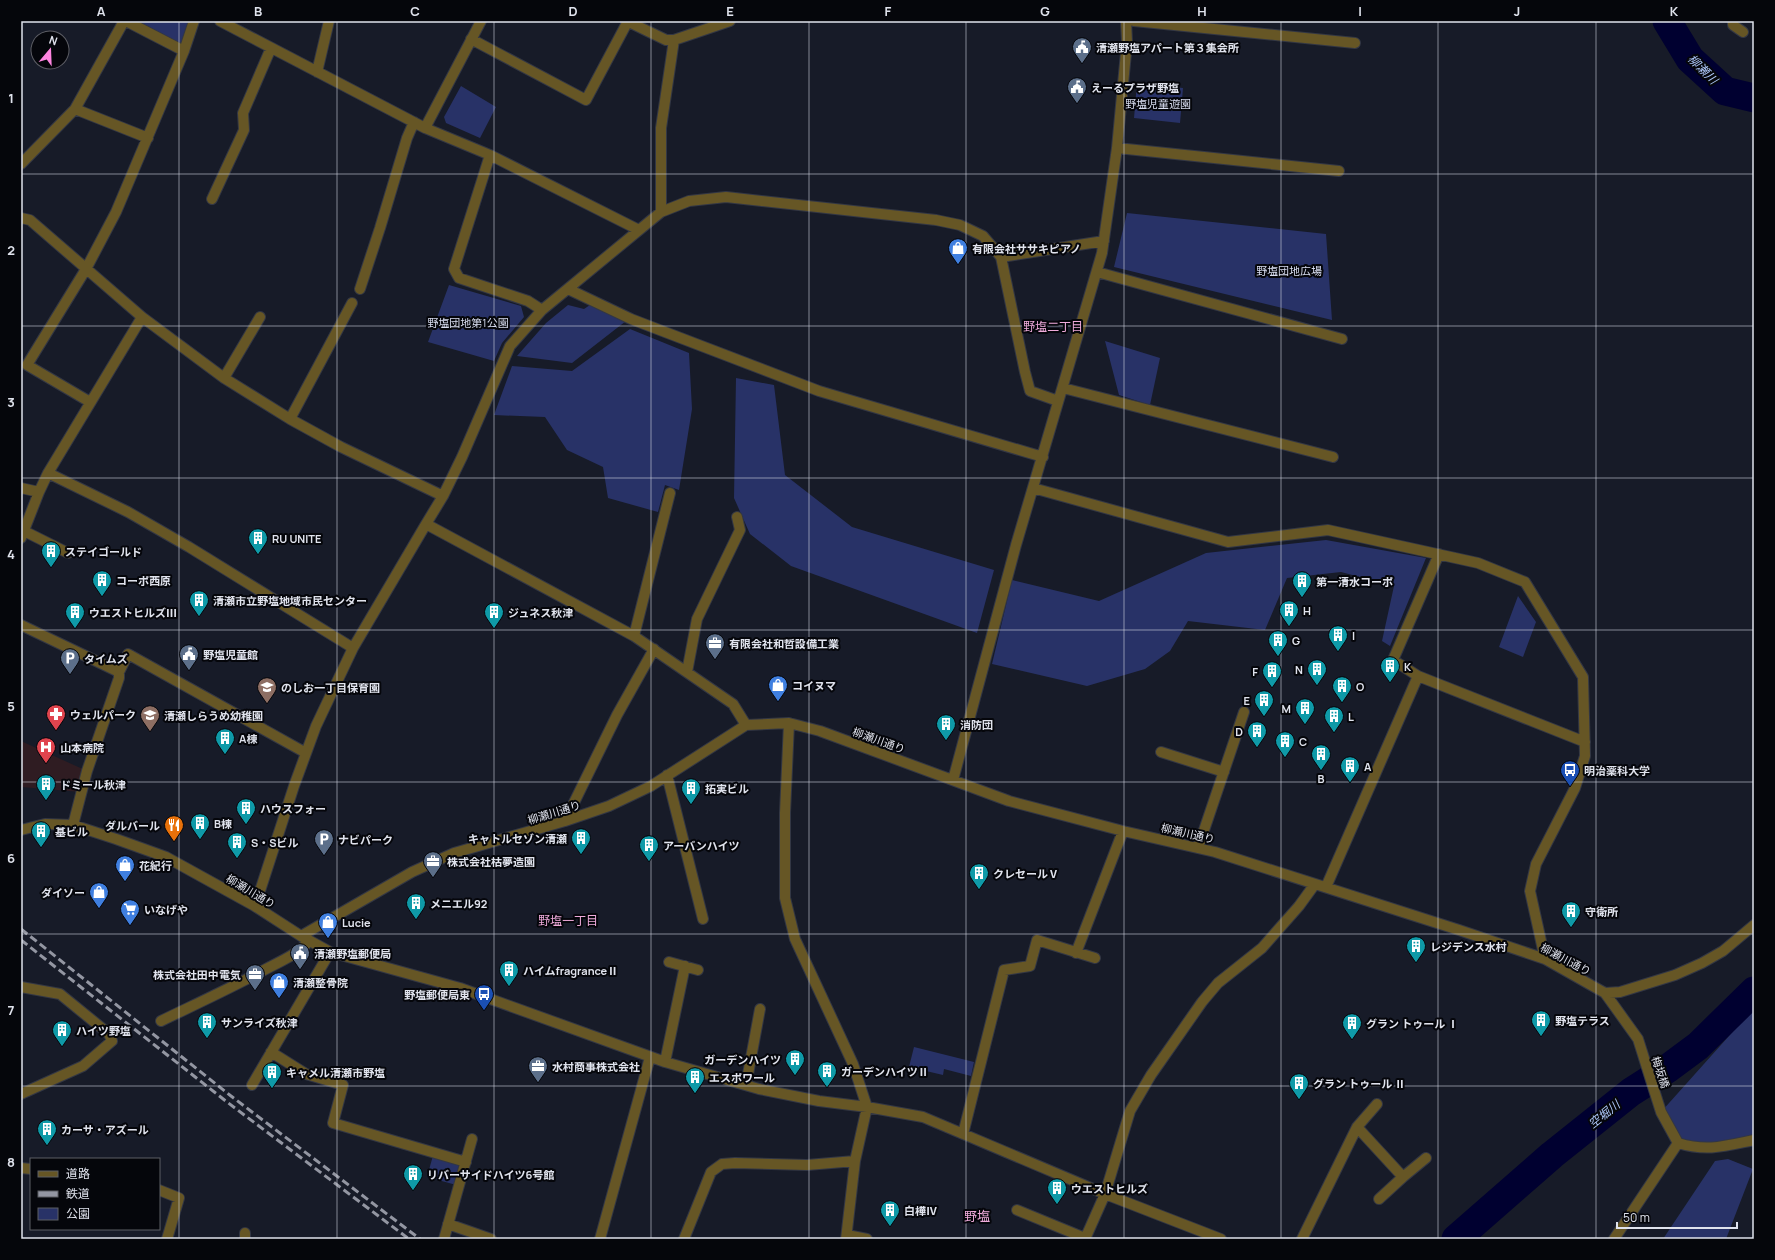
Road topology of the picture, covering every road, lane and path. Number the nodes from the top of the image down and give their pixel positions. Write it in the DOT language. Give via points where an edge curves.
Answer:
graph roads {
  1 [pos="125,21"];
  2 [pos="194,21"];
  3 [pos="220,21"];
  4 [pos="329,21"];
  5 [pos="481,21"];
  6 [pos="628,21"];
  7 [pos="730,21"];
  8 [pos="1126,21"];
  9 [pos="1134,21"];
  10 [pos="1733,21"];
  11 [pos="1743,32"];
  12 [pos="471,40"];
  13 [pos="674,40"];
  14 [pos="1355,44"];
  15 [pos="271,48"];
  16 [pos="184,51"];
  17 [pos="317,72"];
  18 [pos="75,110"];
  19 [pos="414,122"];
  20 [pos="425,128"];
  21 [pos="148,138"];
  22 [pos="1117,148"];
  23 [pos="490,155"];
  24 [pos="21,164"];
  25 [pos="1339,171"];
  26 [pos="212,199"];
  27 [pos="661,212"];
  28 [pos="21,218"];
  29 [pos="639,230"];
  30 [pos="1104,241"];
  31 [pos="1001,257"];
  32 [pos="86,269"];
  33 [pos="1097,272"];
  34 [pos="360,289"];
  35 [pos="568,290"];
  36 [pos="352,303"];
  37 [pos="542,310"];
  38 [pos="142,317"];
  39 [pos="260,317"];
  40 [pos="1342,339"];
  41 [pos="224,378"];
  42 [pos="1062,388"];
  43 [pos="1058,401"];
  44 [pos="90,402"];
  45 [pos="290,419"];
  46 [pos="1043,457"];
  47 [pos="1333,457"];
  48 [pos="48,473"];
  49 [pos="21,488"];
  50 [pos="1033,488"];
  51 [pos="39,492"];
  52 [pos="670,493"];
  53 [pos="442,496"];
  54 [pos="737,517"];
  55 [pos="426,524"];
  56 [pos="22,535"];
  57 [pos="68,553"];
  58 [pos="1439,554"];
  59 [pos="21,625"];
  60 [pos="634,636"];
  61 [pos="353,648"];
  62 [pos="654,649"];
  63 [pos="118,672"];
  64 [pos="687,672"];
  65 [pos="1418,676"];
  66 [pos="1244,712"];
  67 [pos="789,723"];
  68 [pos="746,725"];
  69 [pos="1586,742"];
  70 [pos="1161,752"];
  71 [pos="306,753"];
  72 [pos="1224,772"];
  73 [pos="667,775"];
  74 [pos="953,780"];
  75 [pos="565,821"];
  76 [pos="72,825"];
  77 [pos="21,830"];
  78 [pos="1123,831"];
  79 [pos="1198,848"];
  80 [pos="1314,884"];
  81 [pos="1326,887"];
  82 [pos="253,905"];
  83 [pos="703,919"];
  84 [pos="1754,925"];
  85 [pos="305,939"];
  86 [pos="330,952"];
  87 [pos="1076,953"];
  88 [pos="1095,958"];
  89 [pos="1545,959"];
  90 [pos="669,962"];
  91 [pos="685,966"];
  92 [pos="698,970"];
  93 [pos="21,987"];
  94 [pos="1605,993"];
  95 [pos="760,1009"];
  96 [pos="161,1021"];
  97 [pos="271,1052"];
  98 [pos="650,1057"];
  99 [pos="664,1062"];
  100 [pos="252,1085"];
  101 [pos="746,1085"];
  102 [pos="21,1094"];
  103 [pos="1377,1104"];
  104 [pos="867,1107"];
  105 [pos="1357,1127"];
  106 [pos="963,1134"];
  107 [pos="472,1139"];
  108 [pos="1754,1140"];
  109 [pos="1678,1143"];
  110 [pos="1426,1158"];
  111 [pos="855,1161"];
  112 [pos="466,1162"];
  113 [pos="1402,1177"];
  114 [pos="160,1190"];
  115 [pos="1105,1194"];
  116 [pos="1379,1198"];
  117 [pos="1017,1210"];
  118 [pos="448,1224"];
  119 [pos="847,1237"];
  120 [pos="1085,1238"];
  121 [pos="1215,1238"];
  122 [pos="167,1239"];
  123 [pos="444,1239"];
  124 [pos="491,1239"];
  125 [pos="600,1239"];
  126 [pos="684,1239"];
  127 [pos="867,1239"];
  128 [pos="1302,1239"];
  129 [pos="1614,1239"];
  1 -- 16 [label="street"];
  1 -- 18 [label="street"];
  2 -- 16 [label="street"];
  3 -- 15 [label="street"];
  4 -- 17 [label="street"];
  5 -- 12 [label="street"];
  6 -- 12 [label="street" via="586,100"];
  6 -- 13 [label="street" via="666,40"];
  7 -- 13 [label="street"];
  8 -- 22 [label="street" via="1127,42"];
  9 -- 14 [label="street"];
  10 -- 11 [label="street" via="1733,25"];
  12 -- 20 [label="street"];
  13 -- 27 [label="street" via="661,128"];
  15 -- 17 [label="street"];
  15 -- 26 [label="street" via="243,113 244,130"];
  16 -- 21 [label="street"];
  17 -- 19 [label="street"];
  18 -- 21 [label="street"];
  18 -- 24 [label="street"];
  19 -- 20 [label="street"];
  19 -- 34 [label="street"];
  20 -- 23 [label="street"];
  21 -- 32 [label="street" via="116,212"];
  22 -- 25 [label="street"];
  22 -- 30 [label="street"];
  23 -- 29 [label="street"];
  23 -- 37 [label="street" via="454,269 459,278 528,301"];
  27 -- 29 [label="street"];
  27 -- 31 [label="street" via="689,202 726,198 936,220 960,225 983,236"];
  28 -- 32 [label="street" via="30,220"];
  29 -- 35 [label="street"];
  30 -- 31 [label="street"];
  30 -- 33 [label="street"];
  31 -- 43 [label="street" via="1030,391"];
  32 -- 38 [label="street"];
  32 -- 44 [label="street" via="27,365"];
  33 -- 40 [label="street"];
  33 -- 42 [label="street"];
  35 -- 37 [label="street"];
  35 -- 46 [label="street" via="631,319 819,391"];
  36 -- 45 [label="street"];
  37 -- 53 [label="street" via="510,346 462,457"];
  38 -- 41 [label="street"];
  38 -- 44 [label="street"];
  39 -- 41 [label="street"];
  41 -- 45 [label="street"];
  42 -- 43 [label="street"];
  42 -- 47 [label="street"];
  43 -- 46 [label="street"];
  44 -- 48 [label="street"];
  45 -- 53 [label="street"];
  46 -- 50 [label="street"];
  48 -- 51 [label="street"];
  48 -- 61 [label="street" via="128,512"];
  49 -- 51 [label="street"];
  50 -- 58 [label="street" via="1228,542 1328,530"];
  50 -- 74 [label="street"];
  51 -- 56 [label="street"];
  52 -- 60 [label="street"];
  53 -- 55 [label="street"];
  54 -- 64 [label="street" via="740,530 697,620"];
  55 -- 60 [label="street"];
  55 -- 61 [label="street"];
  56 -- 57 [label="street"];
  58 -- 65 [label="street" via="1393,660"];
  58 -- 69 [label="street" via="1478,563 1524,582 1583,677"];
  59 -- 63 [label="street"];
  60 -- 62 [label="street"];
  61 -- 71 [label="street" via="319,718"];
  62 -- 64 [label="street"];
  62 -- 75 [label="street" via="617,715"];
  63 -- 71 [label="street" via="128,654"];
  63 -- 76 [label="street" via="119,678 86,771"];
  64 -- 68 [label="street" via="733,704"];
  65 -- 69 [label="street"];
  65 -- 81 [label="street"];
  66 -- 72 [label="street"];
  67 -- 68 [label="street, 柳瀬川通り"];
  67 -- 74 [label="street, 柳瀬川通り" via="820,731"];
  67 -- 104 [label="street" via="784,898 795,939 853,1065"];
  68 -- 73 [label="street, 柳瀬川通り"];
  69 -- 89 [label="street" via="1585,756 1575,788 1536,864 1530,891"];
  70 -- 72 [label="street"];
  71 -- 82 [label="street" via="258,897"];
  72 -- 79 [label="street"];
  73 -- 75 [label="street, 柳瀬川通り" via="651,786 601,810"];
  73 -- 83 [label="street"];
  74 -- 78 [label="street, 柳瀬川通り" via="1009,800"];
  75 -- 85 [label="street, 柳瀬川通り" via="454,853 412,872"];
  76 -- 77 [label="street, 柳瀬川通り" via="45,824"];
  76 -- 82 [label="street, 柳瀬川通り" via="166,857"];
  78 -- 79 [label="street, 柳瀬川通り"];
  78 -- 87 [label="street"];
  79 -- 80 [label="street, 柳瀬川通り"];
  80 -- 81 [label="street, 柳瀬川通り"];
  80 -- 115 [label="street" via="1299,906 1262,948 1218,983 1150,1075 1130,1111"];
  81 -- 89 [label="street, 柳瀬川通り"];
  82 -- 85 [label="street, 柳瀬川通り"];
  84 -- 94 [label="street" via="1723,951 1702,963 1634,988"];
  85 -- 86 [label="street"];
  85 -- 96 [label="street" via="303,948 292,955"];
  86 -- 97 [label="street"];
  86 -- 98 [label="street" via="460,988"];
  87 -- 88 [label="street"];
  87 -- 106 [label="street" via="1037,940 1030,966 1004,970"];
  89 -- 94 [label="street, 柳瀬川通り"];
  90 -- 91 [label="street"];
  91 -- 92 [label="street"];
  91 -- 99 [label="street"];
  93 -- 102 [label="street" via="60,994 109,1034 112,1041 84,1066"];
  94 -- 109 [label="street, 梅坂橋" via="1638,1039 1661,1112"];
  95 -- 101 [label="street"];
  97 -- 100 [label="street"];
  97 -- 112 [label="street" via="306,1074 343,1086 333,1122"];
  98 -- 99 [label="street"];
  98 -- 125 [label="street"];
  99 -- 101 [label="street"];
  101 -- 104 [label="street" via="819,1101"];
  103 -- 105 [label="street"];
  104 -- 106 [label="street" via="923,1118"];
  104 -- 111 [label="street"];
  105 -- 113 [label="street"];
  105 -- 128 [label="street"];
  106 -- 115 [label="street"];
  107 -- 112 [label="street"];
  108 -- 109 [label="street" via="1719,1148 1695,1148"];
  109 -- 129 [label="street"];
  110 -- 113 [label="street"];
  111 -- 119 [label="street"];
  111 -- 126 [label="street" via="807,1165 722,1164 712,1172"];
  112 -- 118 [label="street"];
  113 -- 116 [label="street"];
  114 -- 122 [label="street" via="179,1198"];
  115 -- 120 [label="street"];
  115 -- 121 [label="street"];
  117 -- 120 [label="street"];
  118 -- 123 [label="street"];
  118 -- 124 [label="street"];
  119 -- 127 [label="street"];
}
